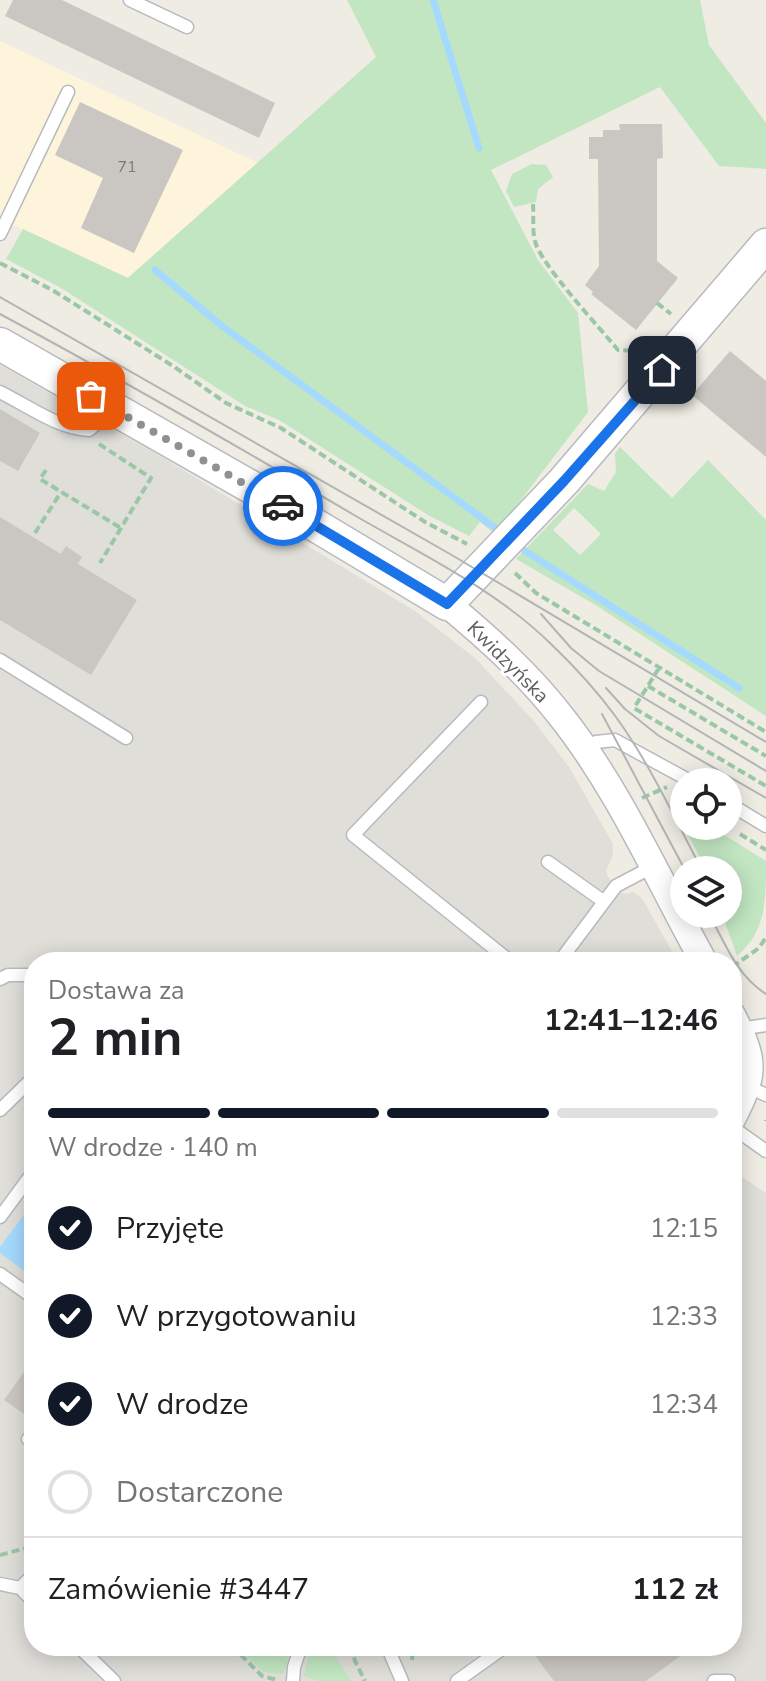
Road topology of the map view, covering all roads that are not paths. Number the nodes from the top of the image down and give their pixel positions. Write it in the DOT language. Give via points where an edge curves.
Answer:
graph roads {
  1 [pos="130,0"];
  2 [pos="187,27"];
  3 [pos="68,92"];
  4 [pos="0,234"];
  5 [pos="766,245"];
  6 [pos="0,344"];
  7 [pos="0,392"];
  8 [pos="113,409"];
  9 [pos="447,604"];
  10 [pos="0,660"];
  11 [pos="481,702"];
  12 [pos="126,738"];
  13 [pos="584,749"];
  14 [pos="670,770"];
  15 [pos="742,811"];
  16 [pos="766,826"];
  17 [pos="548,862"];
  18 [pos="652,867"];
  19 [pos="603,901"];
  20 [pos="499,952"];
  21 [pos="566,952"];
  22 [pos="699,952"];
  23 [pos="24,975"];
  24 [pos="0,979"];
  25 [pos="742,1023"];
  26 [pos="766,1025"];
  27 [pos="742,1037"];
  28 [pos="24,1087"];
  29 [pos="756,1090"];
  30 [pos="742,1107"];
  31 [pos="0,1110"];
  32 [pos="742,1134"];
  33 [pos="766,1151"];
  34 [pos="24,1185"];
  35 [pos="0,1217"];
  36 [pos="0,1274"];
  37 [pos="24,1291"];
  38 [pos="0,1584"];
  39 [pos="24,1584"];
  40 [pos="20,1588"];
  41 [pos="24,1592"];
  42 [pos="88,1656"];
  43 [pos="298,1656"];
  44 [pos="391,1656"];
  45 [pos="492,1656"];
  46 [pos="114,1681"];
  47 [pos="293,1681"];
  48 [pos="402,1681"];
  49 [pos="457,1681"];
  50 [pos="714,1681"];
  51 [pos="729,1681"];
  1 -- 2 [label="lane"];
  3 -- 4 [label="lane"];
  5 -- 9 [label="street" via="564,481"];
  6 -- 8 [label="street, Kwidzyńska"];
  7 -- 8 [label="lane" via="65,426 89,430"];
  8 -- 9 [label="street, Kwidzyńska"];
  9 -- 13 [label="street, Kwidzyńska" via="509,657"];
  10 -- 12 [label="lane"];
  11 -- 20 [label="lane" via="353,835"];
  13 -- 14 [label="lane" via="615,740"];
  13 -- 18 [label="street, Kwidzyńska"];
  15 -- 16 [label="lane"];
  17 -- 19 [label="lane"];
  18 -- 19 [label="lane" via="616,886"];
  18 -- 22 [label="street, Kwidzyńska"];
  19 -- 21 [label="lane"];
  23 -- 24 [label="lane"];
  25 -- 26 [label="lane"];
  27 -- 29 [label="street"];
  28 -- 31 [label="lane"];
  29 -- 30 [label="street"];
  32 -- 33 [label="lane"];
  34 -- 35 [label="lane"];
  36 -- 37 [label="lane"];
  38 -- 40 [label="lane"];
  39 -- 40 [label="lane"];
  40 -- 41 [label="lane"];
  42 -- 46 [label="lane"];
  43 -- 47 [label="lane"];
  44 -- 48 [label="lane"];
  45 -- 49 [label="lane"];
  50 -- 51 [label="lane"];
}
